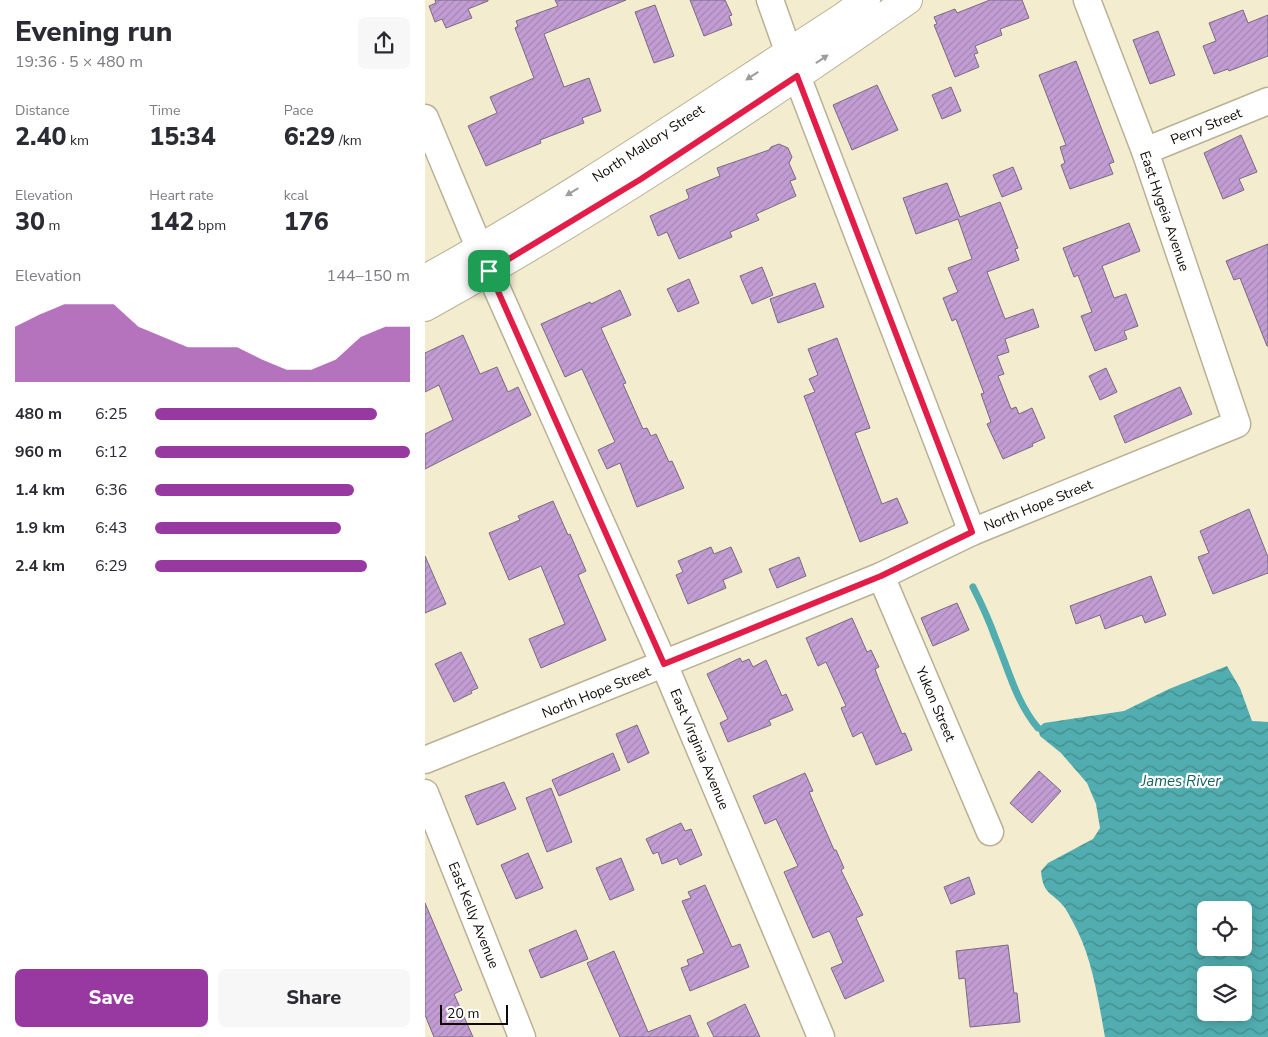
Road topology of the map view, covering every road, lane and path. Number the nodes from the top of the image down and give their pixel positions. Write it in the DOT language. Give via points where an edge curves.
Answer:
graph roads {
  1 [pos="770,0"];
  2 [pos="865,0"];
  3 [pos="908,0"];
  4 [pos="1087,0"];
  5 [pos="793,64"];
  6 [pos="1268,101"];
  7 [pos="425,118"];
  8 [pos="1145,151"];
  9 [pos="485,260"];
  10 [pos="425,279"];
  11 [pos="425,308"];
  12 [pos="1237,424"];
  13 [pos="972,532"];
  14 [pos="881,576"];
  15 [pos="664,664"];
  16 [pos="425,760"];
  17 [pos="425,793"];
  18 [pos="990,832"];
  19 [pos="522,1037"];
  20 [pos="821,1037"];
  1 -- 5 [label="street"];
  2 -- 5 [label="main road, North Mallory Street"];
  5 -- 3 [label="main road, North Mallory Street, one-way"];
  4 -- 8 [label="street, East Hygeia Avenue"];
  5 -- 9 [label="main road, North Mallory Street" via="641,179"];
  5 -- 13 [label="street"];
  6 -- 8 [label="street, Perry Street"];
  7 -- 9 [label="street, East Virginia Avenue"];
  8 -- 12 [label="street, East Hygeia Avenue"];
  9 -- 10 [label="main road, North Mallory Street"];
  9 -- 11 [label="main road, North Mallory Street"];
  9 -- 15 [label="street, East Virginia Avenue"];
  12 -- 13 [label="street, North Hope Street"];
  13 -- 14 [label="street, North Hope Street"];
  14 -- 15 [label="street, North Hope Street"];
  14 -- 18 [label="street, Yukon Street"];
  15 -- 16 [label="street, North Hope Street"];
  15 -- 20 [label="street, East Virginia Avenue"];
  17 -- 19 [label="street, East Kelly Avenue"];
}
